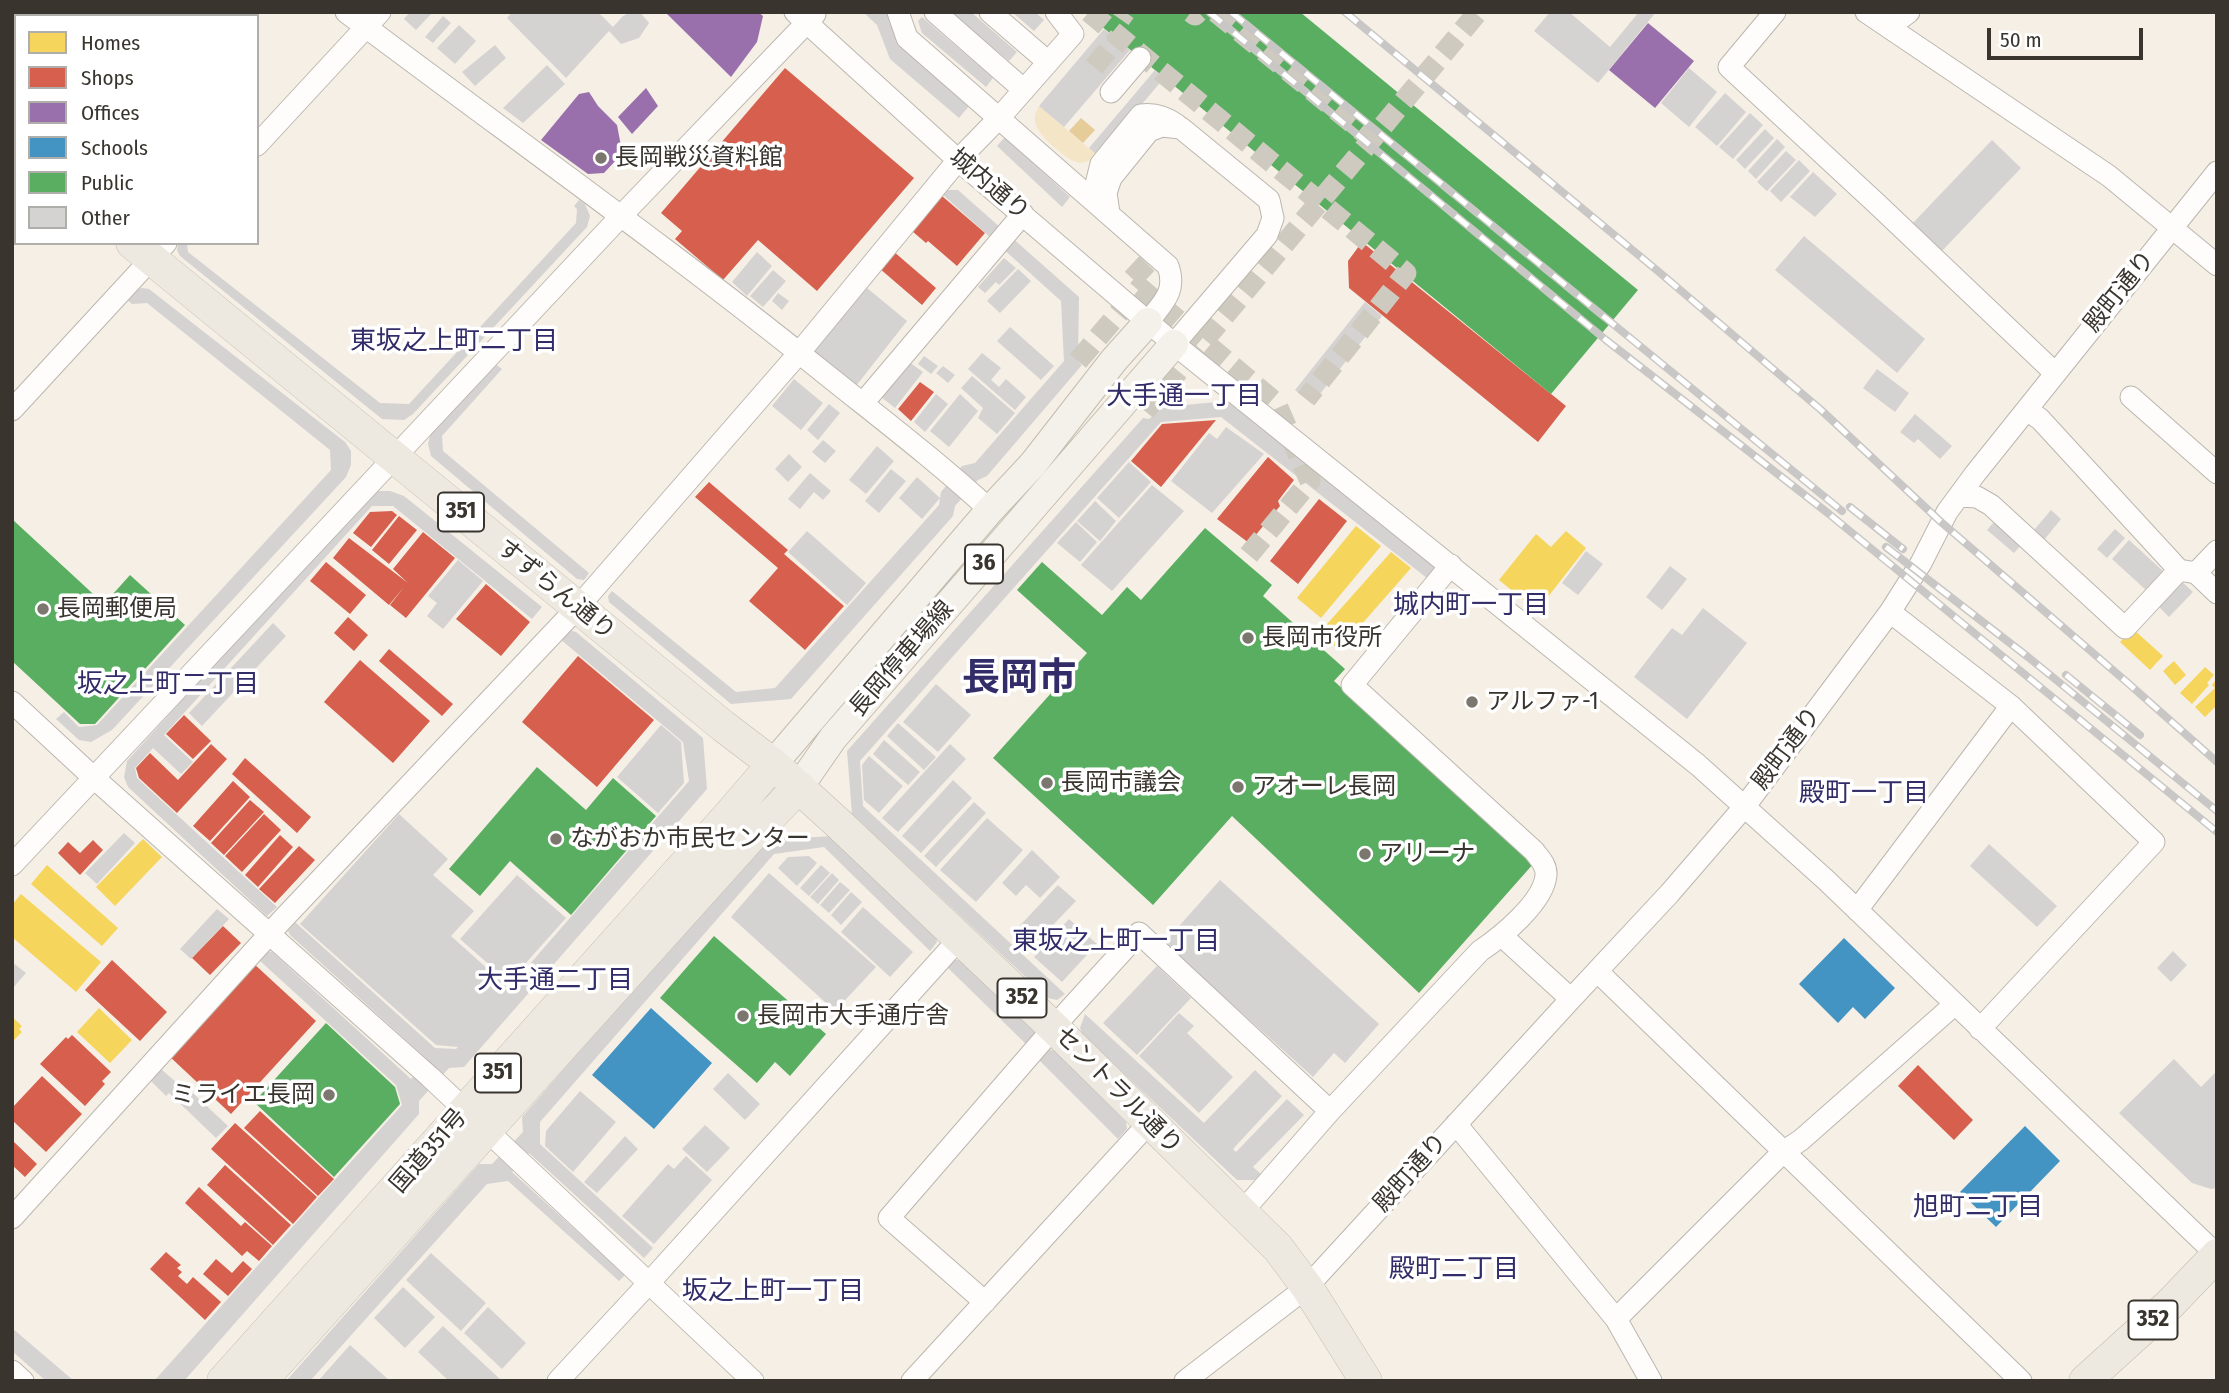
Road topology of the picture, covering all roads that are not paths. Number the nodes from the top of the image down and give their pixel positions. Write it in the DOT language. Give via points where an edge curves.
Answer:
graph roads {
  1 [pos="346,12"];
  2 [pos="898,12"];
  3 [pos="935,12"];
  4 [pos="990,12"];
  5 [pos="1056,12"];
  6 [pos="1775,12"];
  7 [pos="1866,12"];
  8 [pos="1909,12"];
  9 [pos="806,16"];
  10 [pos="373,20"];
  11 [pos="1889,27"];
  12 [pos="1140,58"];
  13 [pos="1048,62"];
  14 [pos="1111,85"];
  15 [pos="1024,89"];
  16 [pos="1000,117"];
  17 [pos="259,143"];
  18 [pos="958,160"];
  19 [pos="2217,172"];
  20 [pos="1110,213"];
  21 [pos="1023,214"];
  22 [pos="621,216"];
  23 [pos="2173,227"];
  24 [pos="149,248"];
  25 [pos="2217,265"];
  26 [pos="1148,322"];
  27 [pos="1174,344"];
  28 [pos="799,352"];
  29 [pos="2054,373"];
  30 [pos="2131,397"];
  31 [pos="863,403"];
  32 [pos="12,410"];
  33 [pos="2027,410"];
  34 [pos="395,457"];
  35 [pos="2217,473"];
  36 [pos="1961,496"];
  37 [pos="990,510"];
  38 [pos="2217,551"];
  39 [pos="1451,565"];
  40 [pos="2188,571"];
  41 [pos="2217,593"];
  42 [pos="578,607"];
  43 [pos="1890,612"];
  44 [pos="12,702"];
  45 [pos="2011,706"];
  46 [pos="773,764"];
  47 [pos="94,778"];
  48 [pos="799,787"];
  49 [pos="1745,806"];
  50 [pos="12,865"];
  51 [pos="1857,910"];
  52 [pos="271,935"];
  53 [pos="1502,936"];
  54 [pos="960,938"];
  55 [pos="1598,972"];
  56 [pos="1571,999"];
  57 [pos="1954,1006"];
  58 [pos="1054,1028"];
  59 [pos="1980,1029"];
  60 [pos="1330,1111"];
  61 [pos="476,1121"];
  62 [pos="1149,1123"];
  63 [pos="1456,1124"];
  64 [pos="1783,1152"];
  65 [pos="1242,1212"];
  66 [pos="12,1218"];
  67 [pos="2217,1255"];
  68 [pos="648,1284"];
  69 [pos="1307,1287"];
  70 [pos="985,1302"];
  71 [pos="1616,1319"];
  72 [pos="12,1371"];
  73 [pos="23,1381"];
  74 [pos="223,1381"];
  75 [pos="261,1381"];
  76 [pos="558,1381"];
  77 [pos="753,1381"];
  78 [pos="912,1381"];
  79 [pos="1185,1381"];
  80 [pos="1366,1381"];
  81 [pos="1651,1381"];
  82 [pos="2021,1381"];
  83 [pos="2085,1381"];
  1 -- 10 [label="street"];
  2 -- 16 [label="street" via="907,38"];
  3 -- 15 [label="street"];
  4 -- 13 [label="street"];
  5 -- 13 [label="street" via="1073,34"];
  6 -- 29 [label="street" via="1729,67"];
  7 -- 11 [label="street"];
  8 -- 11 [label="street"];
  9 -- 18 [label="street, 城内通り"];
  9 -- 22 [label="street"];
  10 -- 17 [label="street"];
  10 -- 22 [label="street" via="489,120"];
  11 -- 23 [label="street" via="2109,176"];
  12 -- 14 [label="street"];
  13 -- 15 [label="street"];
  15 -- 16 [label="street"];
  16 -- 18 [label="street"];
  16 -- 20 [label="street"];
  18 -- 21 [label="street, 城内通り"];
  18 -- 28 [label="street"];
  19 -- 23 [label="street, 殿町通り"];
  20 -- 26 [label="street" via="1168,266 1173,280 1169,295"];
  20 -- 27 [label="street" via="1106,193 1111,178 1149,131 1162,126 1181,128 1269,200 1273,218 1267,235"];
  21 -- 26 [label="street, 城内通り"];
  21 -- 31 [label="street"];
  22 -- 28 [label="street"];
  22 -- 34 [label="street"];
  23 -- 25 [label="street"];
  23 -- 29 [label="street, 殿町通り"];
  24 -- 32 [label="street"];
  24 -- 34 [label="highway, すずらん通り / 351"];
  26 -- 27 [label="street, 城内通り"];
  26 -- 37 [label="main road, 長岡停車場線 / 36"];
  27 -- 39 [label="street, 城内通り"];
  27 -- 48 [label="main road, 長岡停車場線 / 36" via="833,738"];
  28 -- 31 [label="street"];
  28 -- 42 [label="street"];
  29 -- 33 [label="street, 殿町通り"];
  30 -- 35 [label="street"];
  31 -- 37 [label="street"];
  33 -- 36 [label="street, 殿町通り"];
  33 -- 40 [label="street"];
  34 -- 42 [label="highway, すずらん通り / 351"];
  34 -- 47 [label="street"];
  36 -- 40 [label="street" via="1978,497 1991,505 2125,628"];
  36 -- 43 [label="street, 殿町通り" via="1947,512"];
  37 -- 46 [label="main road, 長岡停車場線 / 36"];
  38 -- 40 [label="street"];
  39 -- 49 [label="street, 城内通り"];
  39 -- 53 [label="street" via="1352,685 1544,864 1546,875 1536,898"];
  40 -- 41 [label="street"];
  42 -- 46 [label="highway, すずらん通り / 351"];
  42 -- 52 [label="street"];
  43 -- 45 [label="street"];
  43 -- 49 [label="street, 殿町通り"];
  44 -- 47 [label="street"];
  45 -- 51 [label="street"];
  45 -- 59 [label="street" via="2154,842"];
  46 -- 48 [label="highway, すずらん通り / 351"];
  46 -- 61 [label="highway, 国道351号 / 351"];
  47 -- 50 [label="street"];
  47 -- 52 [label="street"];
  48 -- 54 [label="highway, セントラル通り / 352"];
  48 -- 61 [label="highway, 国道351号 / 351"];
  49 -- 51 [label="street, 城内通り"];
  49 -- 55 [label="street, 殿町通り"];
  51 -- 57 [label="street, 城内通り"];
  52 -- 61 [label="street"];
  52 -- 66 [label="street"];
  53 -- 56 [label="street"];
  53 -- 60 [label="street" via="1480,951"];
  54 -- 58 [label="highway, セントラル通り / 352"];
  54 -- 68 [label="street"];
  55 -- 56 [label="street, 殿町通り"];
  55 -- 64 [label="street"];
  56 -- 63 [label="street, 殿町通り"];
  57 -- 59 [label="street, 城内通り"];
  57 -- 64 [label="street"];
  58 -- 60 [label="street" via="1139,933"];
  58 -- 62 [label="highway, セントラル通り / 352"];
  58 -- 70 [label="street" via="889,1218"];
  59 -- 67 [label="street, 城内通り"];
  60 -- 65 [label="street"];
  61 -- 68 [label="street"];
  61 -- 74 [label="highway, 国道351号 / 351"];
  61 -- 75 [label="highway, 国道351号 / 351"];
  62 -- 65 [label="highway, セントラル通り / 352"];
  62 -- 70 [label="street"];
  63 -- 69 [label="street, 殿町通り"];
  63 -- 71 [label="street"];
  64 -- 71 [label="street"];
  64 -- 82 [label="street"];
  65 -- 69 [label="highway, セントラル通り / 352" via="1278,1248"];
  67 -- 83 [label="highway, 352"];
  68 -- 76 [label="street"];
  68 -- 77 [label="street"];
  69 -- 79 [label="street, 殿町通り"];
  69 -- 80 [label="highway, 352"];
  70 -- 78 [label="street"];
  71 -- 81 [label="street"];
  72 -- 73 [label="street"];
}
